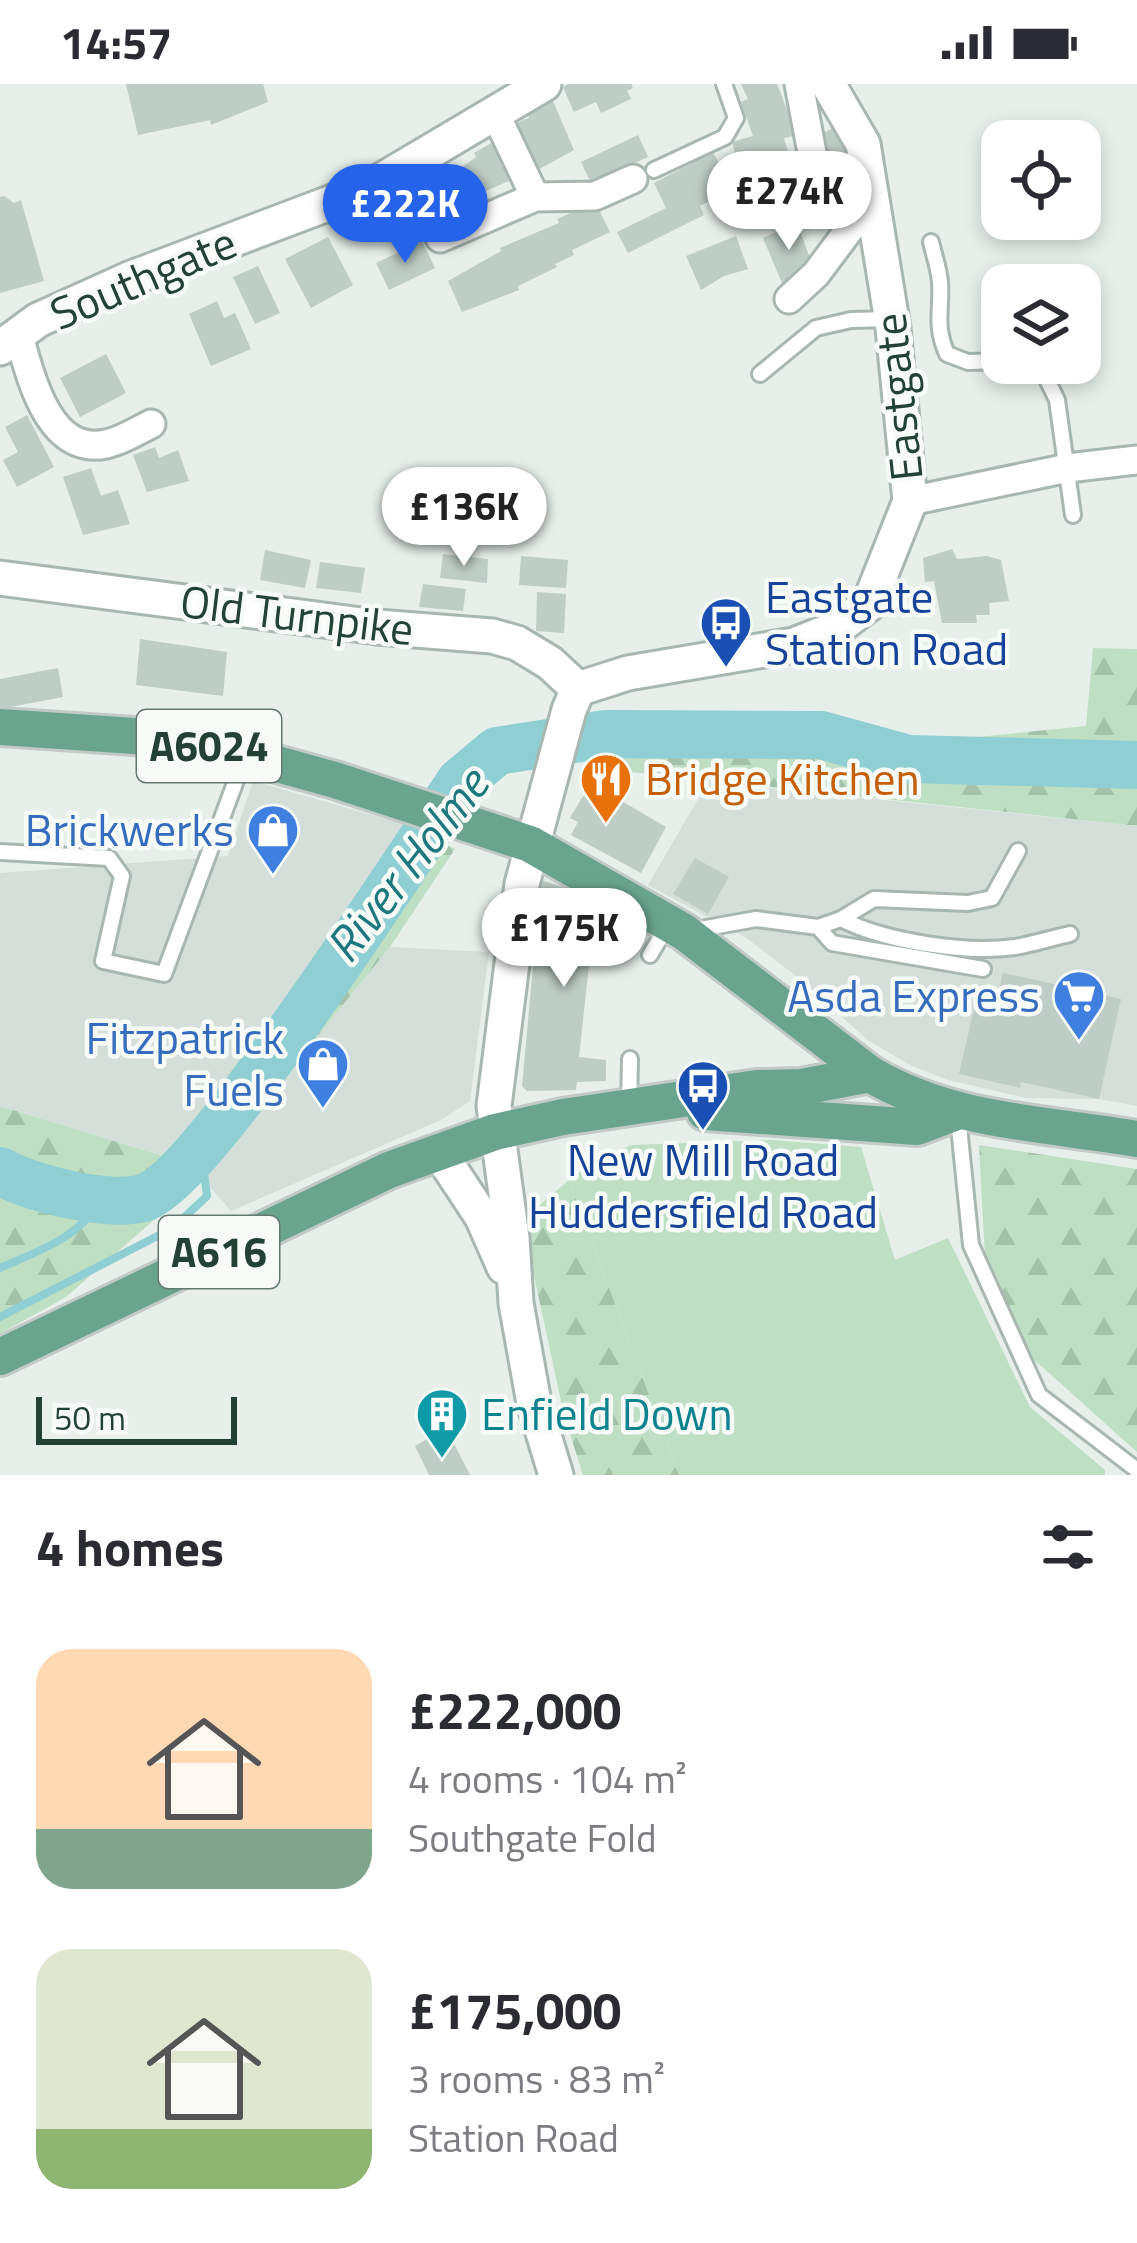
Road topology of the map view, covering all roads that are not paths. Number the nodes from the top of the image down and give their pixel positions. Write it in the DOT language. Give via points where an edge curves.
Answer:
graph roads {
  1 [pos="544,84"];
  2 [pos="724,84"];
  3 [pos="799,84"];
  4 [pos="828,84"];
  5 [pos="496,115"];
  6 [pos="813,158"];
  7 [pos="644,175"];
  8 [pos="535,197"];
  9 [pos="873,198"];
  10 [pos="440,238"];
  11 [pos="931,242"];
  12 [pos="789,299"];
  13 [pos="892,319"];
  14 [pos="9,340"];
  15 [pos="981,362"];
  16 [pos="760,374"];
  17 [pos="1049,384"];
  18 [pos="151,424"];
  19 [pos="1137,460"];
  20 [pos="1067,468"];
  21 [pos="910,501"];
  22 [pos="1073,515"];
  23 [pos="0,578"];
  24 [pos="574,699"];
  25 [pos="0,727"];
  26 [pos="245,754"];
  27 [pos="530,844"];
  28 [pos="1018,851"];
  29 [pos="0,852"];
  30 [pos="841,919"];
  31 [pos="677,927"];
  32 [pos="818,927"];
  33 [pos="1070,934"];
  34 [pos="650,955"];
  35 [pos="983,969"];
  36 [pos="819,1033"];
  37 [pos="630,1059"];
  38 [pos="870,1074"];
  39 [pos="771,1087"];
  40 [pos="629,1109"];
  41 [pos="957,1112"];
  42 [pos="842,1119"];
  43 [pos="495,1132"];
  44 [pos="1137,1139"];
  45 [pos="439,1152"];
  46 [pos="516,1303"];
  47 [pos="0,1358"];
  48 [pos="1137,1470"];
  49 [pos="556,1475"];
  1 -- 5 [label="street, Southgate"];
  2 -- 7 [label="lane" via="736,118 725,137"];
  3 -- 6 [label="street"];
  4 -- 9 [label="street, Eastgate" via="863,144"];
  5 -- 8 [label="street"];
  5 -- 14 [label="street, Southgate" via="368,189 129,279"];
  7 -- 8 [label="street" via="595,196"];
  8 -- 10 [label="street"];
  9 -- 12 [label="street"];
  9 -- 13 [label="street, Eastgate"];
  11 -- 15 [label="lane" via="947,354"];
  13 -- 16 [label="lane" via="816,328"];
  13 -- 21 [label="street, Eastgate"];
  14 -- 18 [label="street" via="51,421 83,444 106,444"];
  17 -- 20 [label="lane"];
  19 -- 20 [label="street"];
  20 -- 21 [label="street"];
  20 -- 22 [label="lane"];
  21 -- 24 [label="street, Eastgate" via="869,604 837,628 794,644 628,673"];
  23 -- 24 [label="street, Old Turnpike" via="493,636 550,663"];
  24 -- 27 [label="street"];
  25 -- 26 [label="main road, A6024" via="149,737"];
  26 -- 27 [label="main road, A6024"];
  26 -- 29 [label="lane" via="164,974 103,961 122,876 109,858"];
  27 -- 31 [label="main road, A6024"];
  27 -- 43 [label="street"];
  28 -- 30 [label="lane" via="992,898 874,899"];
  30 -- 32 [label="lane"];
  30 -- 33 [label="lane" via="870,934 960,946 1012,947"];
  31 -- 32 [label="lane" via="756,920"];
  31 -- 34 [label="lane"];
  31 -- 36 [label="main road, A6024"];
  32 -- 35 [label="lane" via="832,944"];
  36 -- 38 [label="main road, A6024"];
  36 -- 39 [label="main road, A616" via="816,1061"];
  37 -- 40 [label="lane"];
  38 -- 39 [label="main road, A616"];
  38 -- 41 [label="main road, A616"];
  38 -- 42 [label="main road"];
  39 -- 40 [label="main road, A616"];
  40 -- 42 [label="main road, A616"];
  40 -- 43 [label="main road, A616"];
  41 -- 42 [label="main road, A616" via="917,1127"];
  41 -- 44 [label="main road, A616"];
  41 -- 48 [label="lane" via="971,1245 1039,1395"];
  43 -- 45 [label="main road, A616"];
  43 -- 46 [label="street"];
  45 -- 46 [label="street" via="482,1217"];
  45 -- 47 [label="main road, A616"];
  46 -- 49 [label="street"];
}
